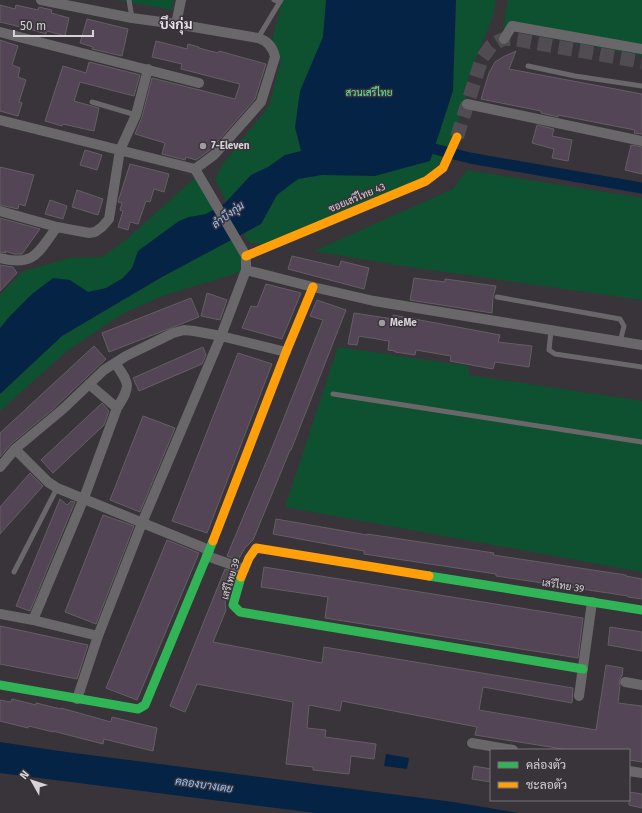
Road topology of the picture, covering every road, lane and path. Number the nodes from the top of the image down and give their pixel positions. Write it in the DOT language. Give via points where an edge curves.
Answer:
graph roads {
  1 [pos="41,0"];
  2 [pos="129,0"];
  3 [pos="181,0"];
  4 [pos="274,0"];
  5 [pos="280,1"];
  6 [pos="132,18"];
  7 [pos="176,24"];
  8 [pos="0,32"];
  9 [pos="258,38"];
  10 [pos="504,39"];
  11 [pos="642,49"];
  12 [pos="528,66"];
  13 [pos="148,69"];
  14 [pos="199,83"];
  15 [pos="642,86"];
  16 [pos="92,102"];
  17 [pos="467,104"];
  18 [pos="136,115"];
  19 [pos="0,120"];
  20 [pos="457,137"];
  21 [pos="642,141"];
  22 [pos="120,150"];
  23 [pos="195,170"];
  24 [pos="0,211"];
  25 [pos="57,227"];
  26 [pos="246,256"];
  27 [pos="0,258"];
  28 [pos="246,270"];
  29 [pos="313,287"];
  30 [pos="497,297"];
  31 [pos="551,331"];
  32 [pos="221,336"];
  33 [pos="620,342"];
  34 [pos="642,345"];
  35 [pos="286,352"];
  36 [pos="115,363"];
  37 [pos="642,367"];
  38 [pos="89,384"];
  39 [pos="333,394"];
  40 [pos="117,408"];
  41 [pos="642,442"];
  42 [pos="15,449"];
  43 [pos="0,467"];
  44 [pos="57,488"];
  45 [pos="84,498"];
  46 [pos="142,523"];
  47 [pos="208,553"];
  48 [pos="244,569"];
  49 [pos="14,572"];
  50 [pos="592,602"];
  51 [pos="642,610"];
  52 [pos="0,614"];
  53 [pos="33,620"];
  54 [pos="98,636"];
  55 [pos="583,669"];
  56 [pos="625,682"];
  57 [pos="0,685"];
  58 [pos="642,685"];
  59 [pos="579,696"];
  60 [pos="77,699"];
  61 [pos="472,743"];
  62 [pos="507,749"];
  63 [pos="630,771"];
  64 [pos="642,773"];
  1 -- 6 [label="street"];
  2 -- 6 [label="lane"];
  3 -- 7 [label="street"];
  4 -- 5 [label="lane"];
  5 -- 9 [label="lane"];
  6 -- 7 [label="street"];
  7 -- 9 [label="street"];
  8 -- 13 [label="street"];
  9 -- 23 [label="street" via="266,41 275,57 261,102 214,154"];
  10 -- 11 [label="street" via="512,26"];
  12 -- 15 [label="lane"];
  13 -- 14 [label="street"];
  13 -- 18 [label="street"];
  16 -- 18 [label="lane"];
  17 -- 21 [label="street"];
  18 -- 22 [label="street"];
  19 -- 22 [label="street"];
  20 -- 26 [label="street, ซอยเสรีไทย 43" via="443,168 426,181"];
  22 -- 23 [label="street"];
  22 -- 25 [label="street" via="108,219 102,227 89,234"];
  23 -- 26 [label="street"];
  24 -- 25 [label="street"];
  25 -- 27 [label="street" via="34,257 21,262"];
  26 -- 28 [label="street"];
  28 -- 29 [label="street"];
  28 -- 32 [label="street"];
  29 -- 31 [label="street" via="374,301"];
  29 -- 35 [label="street"];
  30 -- 33 [label="lane" via="620,320 624,326"];
  31 -- 33 [label="street"];
  31 -- 37 [label="lane" via="549,350 555,354"];
  32 -- 35 [label="street"];
  32 -- 36 [label="street" via="184,330 173,333"];
  32 -- 46 [label="street"];
  33 -- 34 [label="street"];
  35 -- 47 [label="street"];
  36 -- 38 [label="street"];
  36 -- 40 [label="street" via="127,384"];
  38 -- 40 [label="street"];
  38 -- 42 [label="street"];
  39 -- 41 [label="lane"];
  40 -- 45 [label="street"];
  42 -- 43 [label="street"];
  42 -- 44 [label="street"];
  44 -- 45 [label="street"];
  44 -- 49 [label="lane"];
  45 -- 46 [label="street"];
  45 -- 53 [label="street"];
  46 -- 47 [label="street"];
  46 -- 54 [label="street"];
  47 -- 48 [label="street"];
  47 -- 60 [label="street" via="145,705 138,709"];
  48 -- 50 [label="street, เสรีไทย 39" via="256,548"];
  48 -- 55 [label="street, เสรีไทย 39" via="233,605 240,612"];
  50 -- 51 [label="street, เสรีไทย 39"];
  50 -- 55 [label="street"];
  52 -- 53 [label="street"];
  53 -- 54 [label="street"];
  54 -- 60 [label="street"];
  55 -- 59 [label="street"];
  56 -- 58 [label="street"];
  57 -- 60 [label="street"];
  61 -- 62 [label="street"];
  63 -- 64 [label="street"];
}
